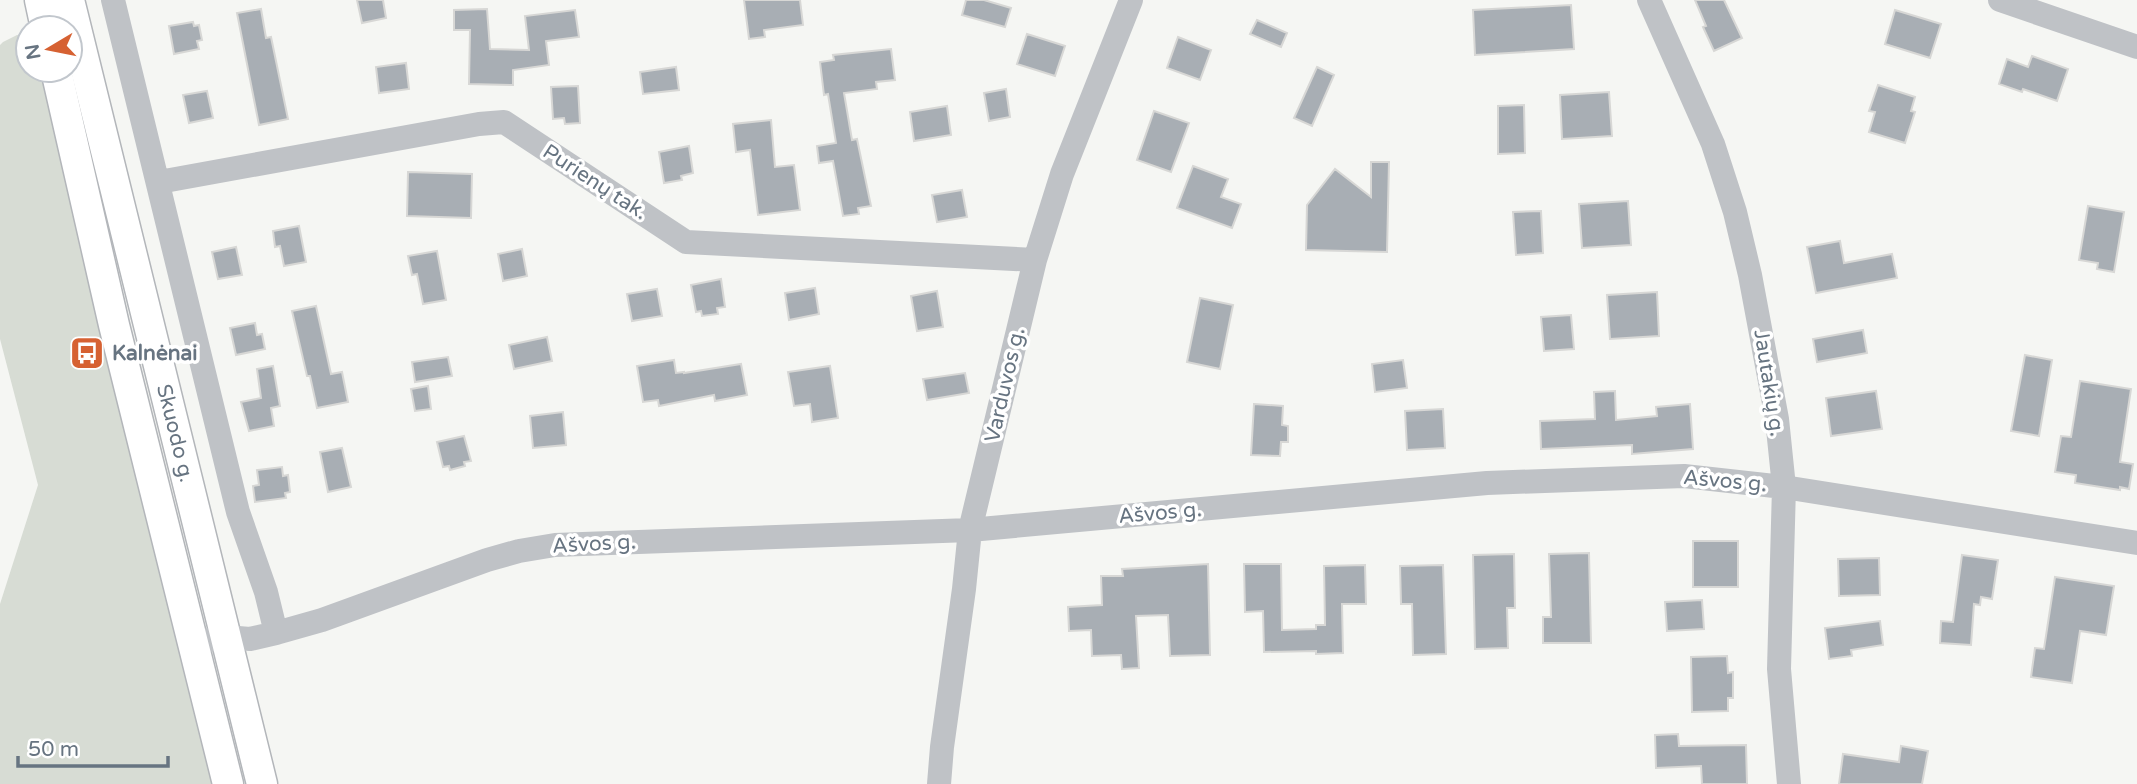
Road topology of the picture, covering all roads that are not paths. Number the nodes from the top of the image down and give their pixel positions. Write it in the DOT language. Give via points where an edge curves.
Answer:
graph roads {
  1 [pos="69,0"];
  2 [pos="113,0"];
  3 [pos="1131,0"];
  4 [pos="1649,0"];
  5 [pos="2000,0"];
  6 [pos="2137,47"];
  7 [pos="59,84"];
  8 [pos="159,182"];
  9 [pos="1035,260"];
  10 [pos="1784,487"];
  11 [pos="970,530"];
  12 [pos="2137,543"];
  13 [pos="276,633"];
  14 [pos="226,637"];
  15 [pos="193,643"];
  16 [pos="228,784"];
  17 [pos="262,784"];
  18 [pos="939,784"];
  19 [pos="1789,784"];
  1 -- 14 [label="main road, Skuodo g."];
  2 -- 8 [label="street"];
  3 -- 9 [label="street, Varduvos g." via="1062,174"];
  4 -- 10 [label="street, Jautakių g." via="1713,144 1735,212 1777,419"];
  5 -- 6 [label="street"];
  7 -- 15 [label="main road, Skuodo g."];
  8 -- 9 [label="street, Purienų tak." via="504,122 686,242"];
  8 -- 13 [label="street" via="238,512"];
  9 -- 11 [label="street, Varduvos g."];
  10 -- 11 [label="street, Ašvos g." via="1684,476 1487,483"];
  10 -- 12 [label="street, Ašvos g."];
  10 -- 19 [label="street, Jautakių g." via="1779,669"];
  11 -- 13 [label="street, Ašvos g." via="555,545 487,560"];
  11 -- 18 [label="street, Varduvos g."];
  13 -- 14 [label="street, Ašvos g." via="250,639"];
  14 -- 15 [label="street, Ašvos g."];
  14 -- 17 [label="main road, Skuodo g."];
  15 -- 16 [label="main road, Skuodo g."];
}
